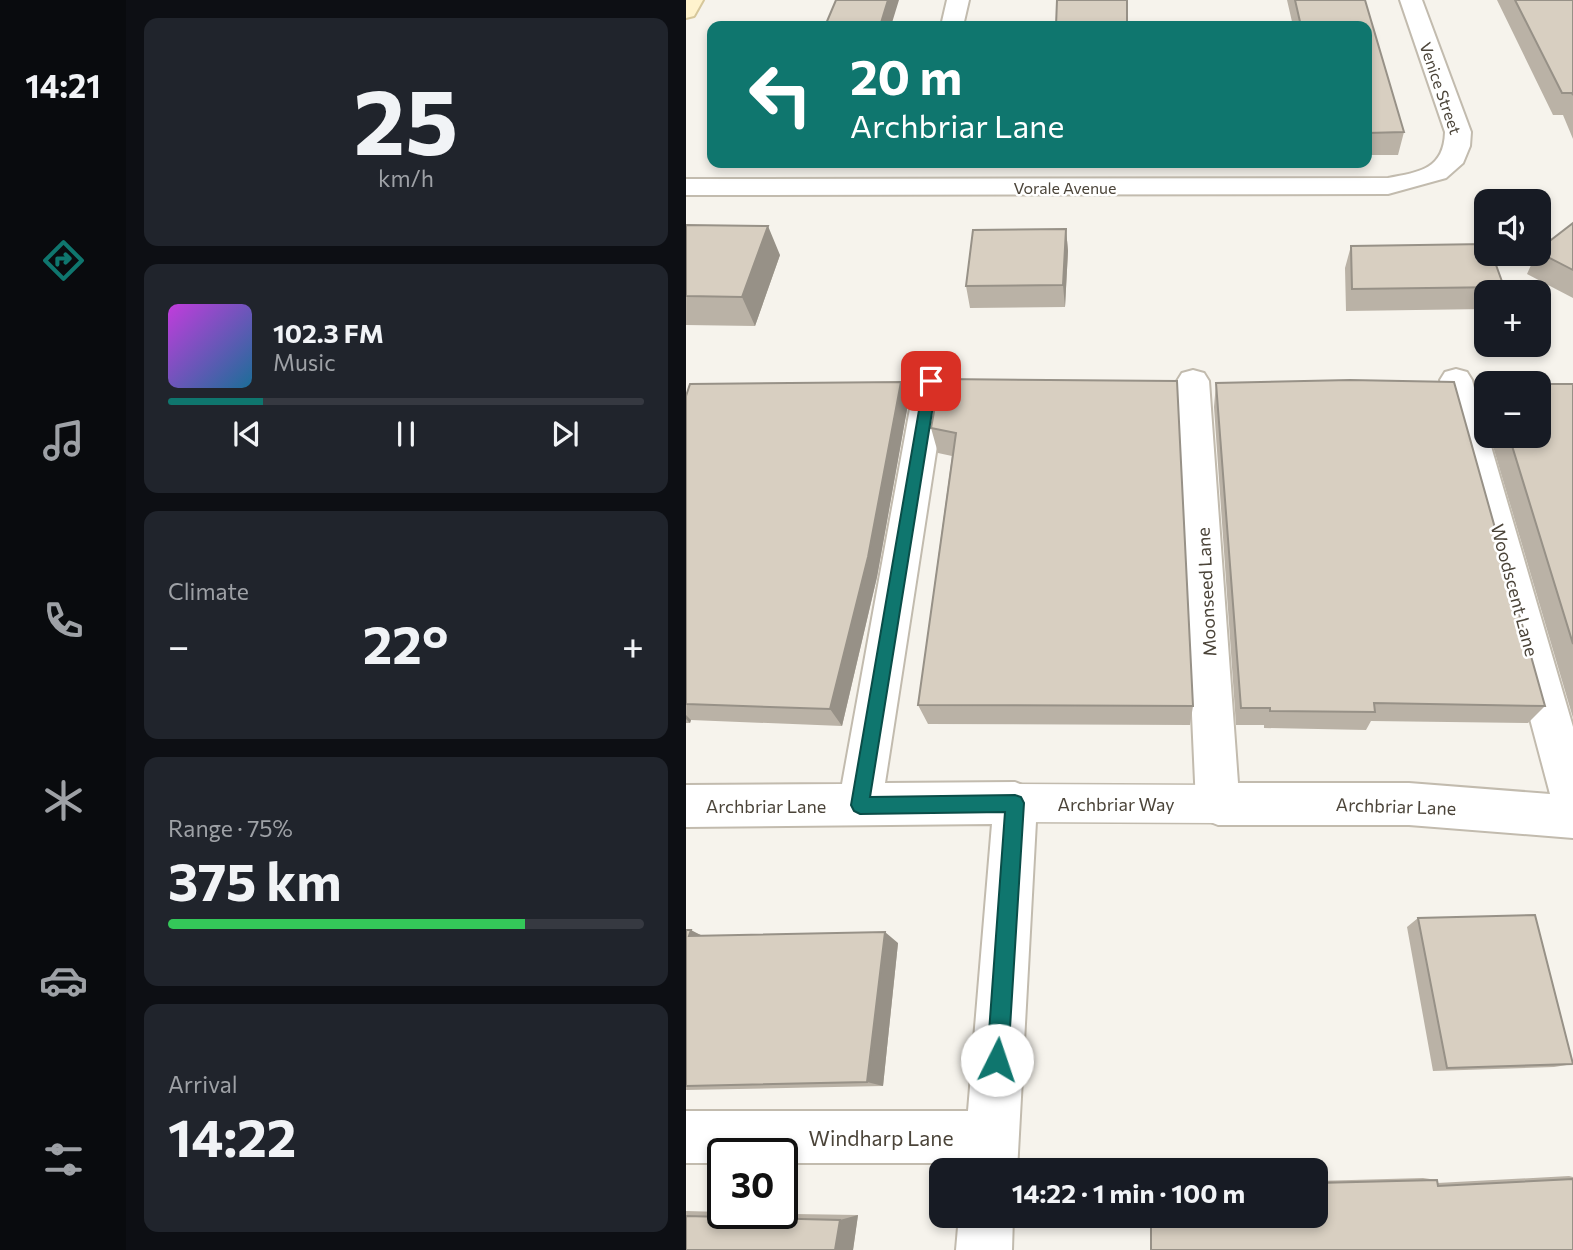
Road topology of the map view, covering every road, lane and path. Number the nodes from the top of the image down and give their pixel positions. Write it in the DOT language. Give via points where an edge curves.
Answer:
graph roads {
  1 [pos="692,0"];
  2 [pos="958,0"];
  3 [pos="1411,0"];
  4 [pos="686,11"];
  5 [pos="953,21"];
  6 [pos="1441,169"];
  7 [pos="921,175"];
  8 [pos="686,187"];
  9 [pos="1456,380"];
  10 [pos="931,381"];
  11 [pos="1193,381"];
  12 [pos="1573,801"];
  13 [pos="1015,803"];
  14 [pos="1218,804"];
  15 [pos="860,805"];
  16 [pos="686,806"];
  17 [pos="1573,817"];
  18 [pos="686,1137"];
  19 [pos="991,1154"];
  20 [pos="985,1228"];
  21 [pos="984,1250"];
  1 -- 4 [label="street"];
  2 -- 5 [label="street"];
  3 -- 6 [label="street, Venice Street" via="1458,132 1459,148 1451,163"];
  6 -- 7 [label="street, Vorale Avenue" via="1422,180 1388,186"];
  7 -- 8 [label="street, Vorale Avenue"];
  9 -- 12 [label="street, Woodscent Lane"];
  10 -- 15 [label="street"];
  11 -- 14 [label="street, Moonseed Lane"];
  13 -- 14 [label="lane, Archbriar Way"];
  13 -- 15 [label="street, Archbriar Lane"];
  13 -- 19 [label="street"];
  14 -- 17 [label="street, Archbriar Lane" via="1409,804"];
  15 -- 16 [label="street, Archbriar Lane"];
  18 -- 19 [label="street, Windharp Lane"];
  20 -- 21 [label="street"];
}
